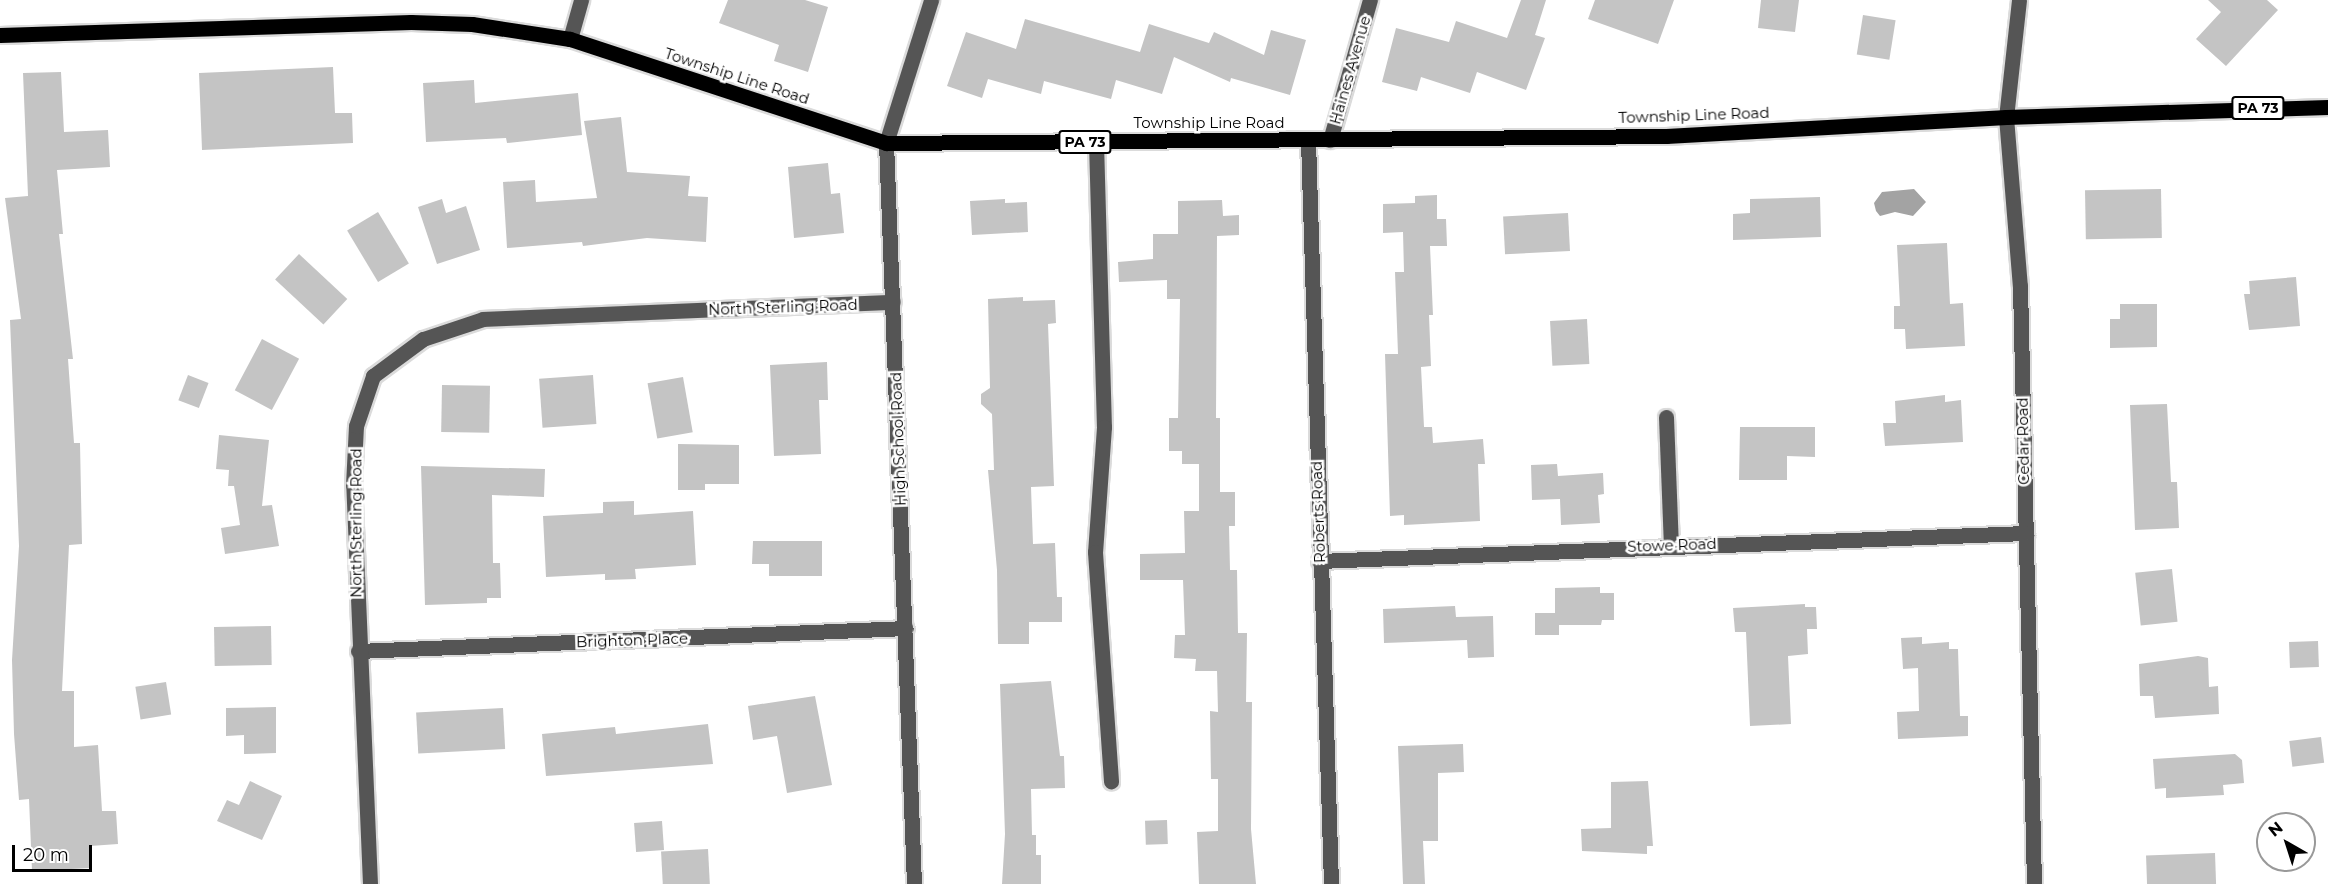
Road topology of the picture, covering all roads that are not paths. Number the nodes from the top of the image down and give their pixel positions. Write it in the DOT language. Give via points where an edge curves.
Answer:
graph roads {
  1 [pos="581,0"];
  2 [pos="931,0"];
  3 [pos="1370,0"];
  4 [pos="2019,0"];
  5 [pos="0,35"];
  6 [pos="570,39"];
  7 [pos="2328,107"];
  8 [pos="2006,117"];
  9 [pos="1308,140"];
  10 [pos="1330,140"];
  11 [pos="1096,142"];
  12 [pos="886,143"];
  13 [pos="893,302"];
  14 [pos="1666,417"];
  15 [pos="2026,533"];
  16 [pos="1671,545"];
  17 [pos="1319,561"];
  18 [pos="906,628"];
  19 [pos="358,651"];
  20 [pos="1111,781"];
  21 [pos="370,884"];
  22 [pos="914,884"];
  23 [pos="1331,884"];
  24 [pos="2034,884"];
  1 -- 6 [label="street"];
  2 -- 12 [label="street, High School Road"];
  3 -- 10 [label="street, Haines Avenue"];
  4 -- 8 [label="street, Cedar Road"];
  5 -- 6 [label="main road, Township Line Road / PA 73" via="411,22 472,24"];
  6 -- 12 [label="main road, Township Line Road / PA 73"];
  7 -- 8 [label="main road, Township Line Road / PA 73"];
  8 -- 10 [label="main road, Township Line Road / PA 73" via="1666,135"];
  8 -- 15 [label="street, Cedar Road" via="2020,286"];
  9 -- 10 [label="main road, Township Line Road / PA 73"];
  9 -- 11 [label="main road, Township Line Road / PA 73"];
  9 -- 17 [label="street, Roberts Road"];
  11 -- 12 [label="main road, Township Line Road / PA 73"];
  11 -- 20 [label="street" via="1104,427 1095,552"];
  12 -- 13 [label="street, High School Road"];
  13 -- 18 [label="street, High School Road"];
  13 -- 19 [label="street, North Sterling Road" via="483,319 423,339 373,376 356,426 353,485"];
  14 -- 16 [label="street"];
  15 -- 16 [label="street, Stowe Road"];
  15 -- 24 [label="street, Cedar Road"];
  16 -- 17 [label="street, Stowe Road"];
  17 -- 23 [label="street, Roberts Road"];
  18 -- 19 [label="street, Brighton Place"];
  18 -- 22 [label="street, High School Road"];
  19 -- 21 [label="street, North Sterling Road"];
}
